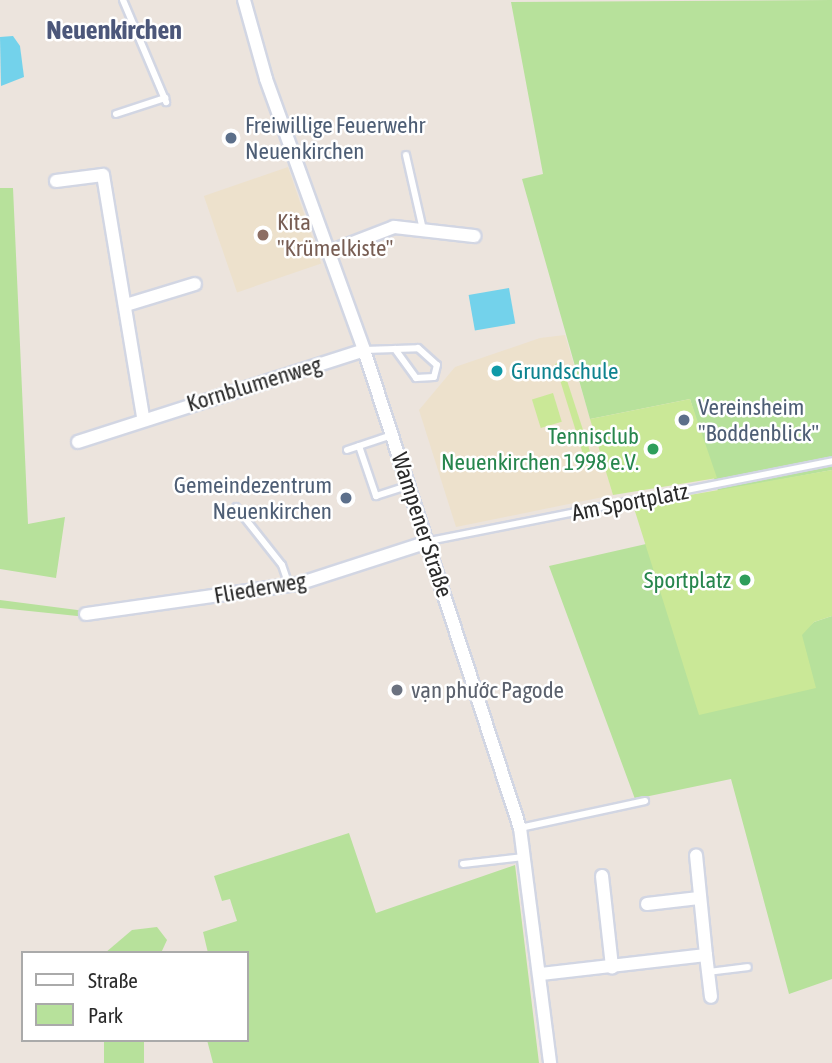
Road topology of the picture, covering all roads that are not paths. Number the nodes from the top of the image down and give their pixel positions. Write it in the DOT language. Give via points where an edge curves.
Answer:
graph roads {
  1 [pos="123,0"];
  2 [pos="244,0"];
  3 [pos="116,114"];
  4 [pos="406,155"];
  5 [pos="56,181"];
  6 [pos="423,230"];
  7 [pos="474,236"];
  8 [pos="330,252"];
  9 [pos="195,284"];
  10 [pos="126,304"];
  11 [pos="395,349"];
  12 [pos="364,350"];
  13 [pos="144,417"];
  14 [pos="392,435"];
  15 [pos="78,442"];
  16 [pos="359,446"];
  17 [pos="347,450"];
  18 [pos="832,461"];
  19 [pos="409,485"];
  20 [pos="236,507"];
  21 [pos="428,541"];
  22 [pos="289,586"];
  23 [pos="86,614"];
  24 [pos="645,801"];
  25 [pos="520,828"];
  26 [pos="696,855"];
  27 [pos="524,858"];
  28 [pos="463,864"];
  29 [pos="602,876"];
  30 [pos="699,898"];
  31 [pos="647,904"];
  32 [pos="706,955"];
  33 [pos="612,967"];
  34 [pos="748,967"];
  35 [pos="708,972"];
  36 [pos="541,974"];
  37 [pos="711,996"];
  38 [pos="550,1063"];
  1 -- 3 [label="lane" via="166,100"];
  2 -- 8 [label="street, Wampener Straße" via="266,79"];
  4 -- 6 [label="lane"];
  5 -- 10 [label="street" via="103,175"];
  6 -- 7 [label="street"];
  6 -- 8 [label="street" via="394,227"];
  8 -- 12 [label="street, Wampener Straße"];
  9 -- 10 [label="street"];
  10 -- 13 [label="street"];
  11 -- 11 [label="lane" via="416,378 434,377 437,365 432,357 418,348"];
  11 -- 12 [label="lane"];
  12 -- 13 [label="street, Kornblumenweg"];
  12 -- 14 [label="street, Wampener Straße"];
  13 -- 15 [label="street, Kornblumenweg"];
  14 -- 16 [label="lane"];
  14 -- 19 [label="street, Wampener Straße"];
  16 -- 17 [label="lane"];
  16 -- 19 [label="lane" via="376,496"];
  18 -- 21 [label="lane, Am Sportplatz"];
  19 -- 21 [label="street, Wampener Straße"];
  20 -- 22 [label="lane" via="282,565"];
  21 -- 22 [label="street, Fliederweg"];
  21 -- 25 [label="street, Wampener Straße"];
  22 -- 23 [label="street, Fliederweg"];
  24 -- 25 [label="lane"];
  25 -- 27 [label="street, Wampener Straße"];
  26 -- 30 [label="street"];
  27 -- 28 [label="lane"];
  27 -- 36 [label="street, Wampener Straße"];
  29 -- 33 [label="street"];
  30 -- 31 [label="street"];
  30 -- 32 [label="street"];
  32 -- 33 [label="street"];
  32 -- 35 [label="street"];
  33 -- 36 [label="street"];
  34 -- 35 [label="lane"];
  35 -- 37 [label="street"];
  36 -- 38 [label="street, Wampener Straße"];
}
